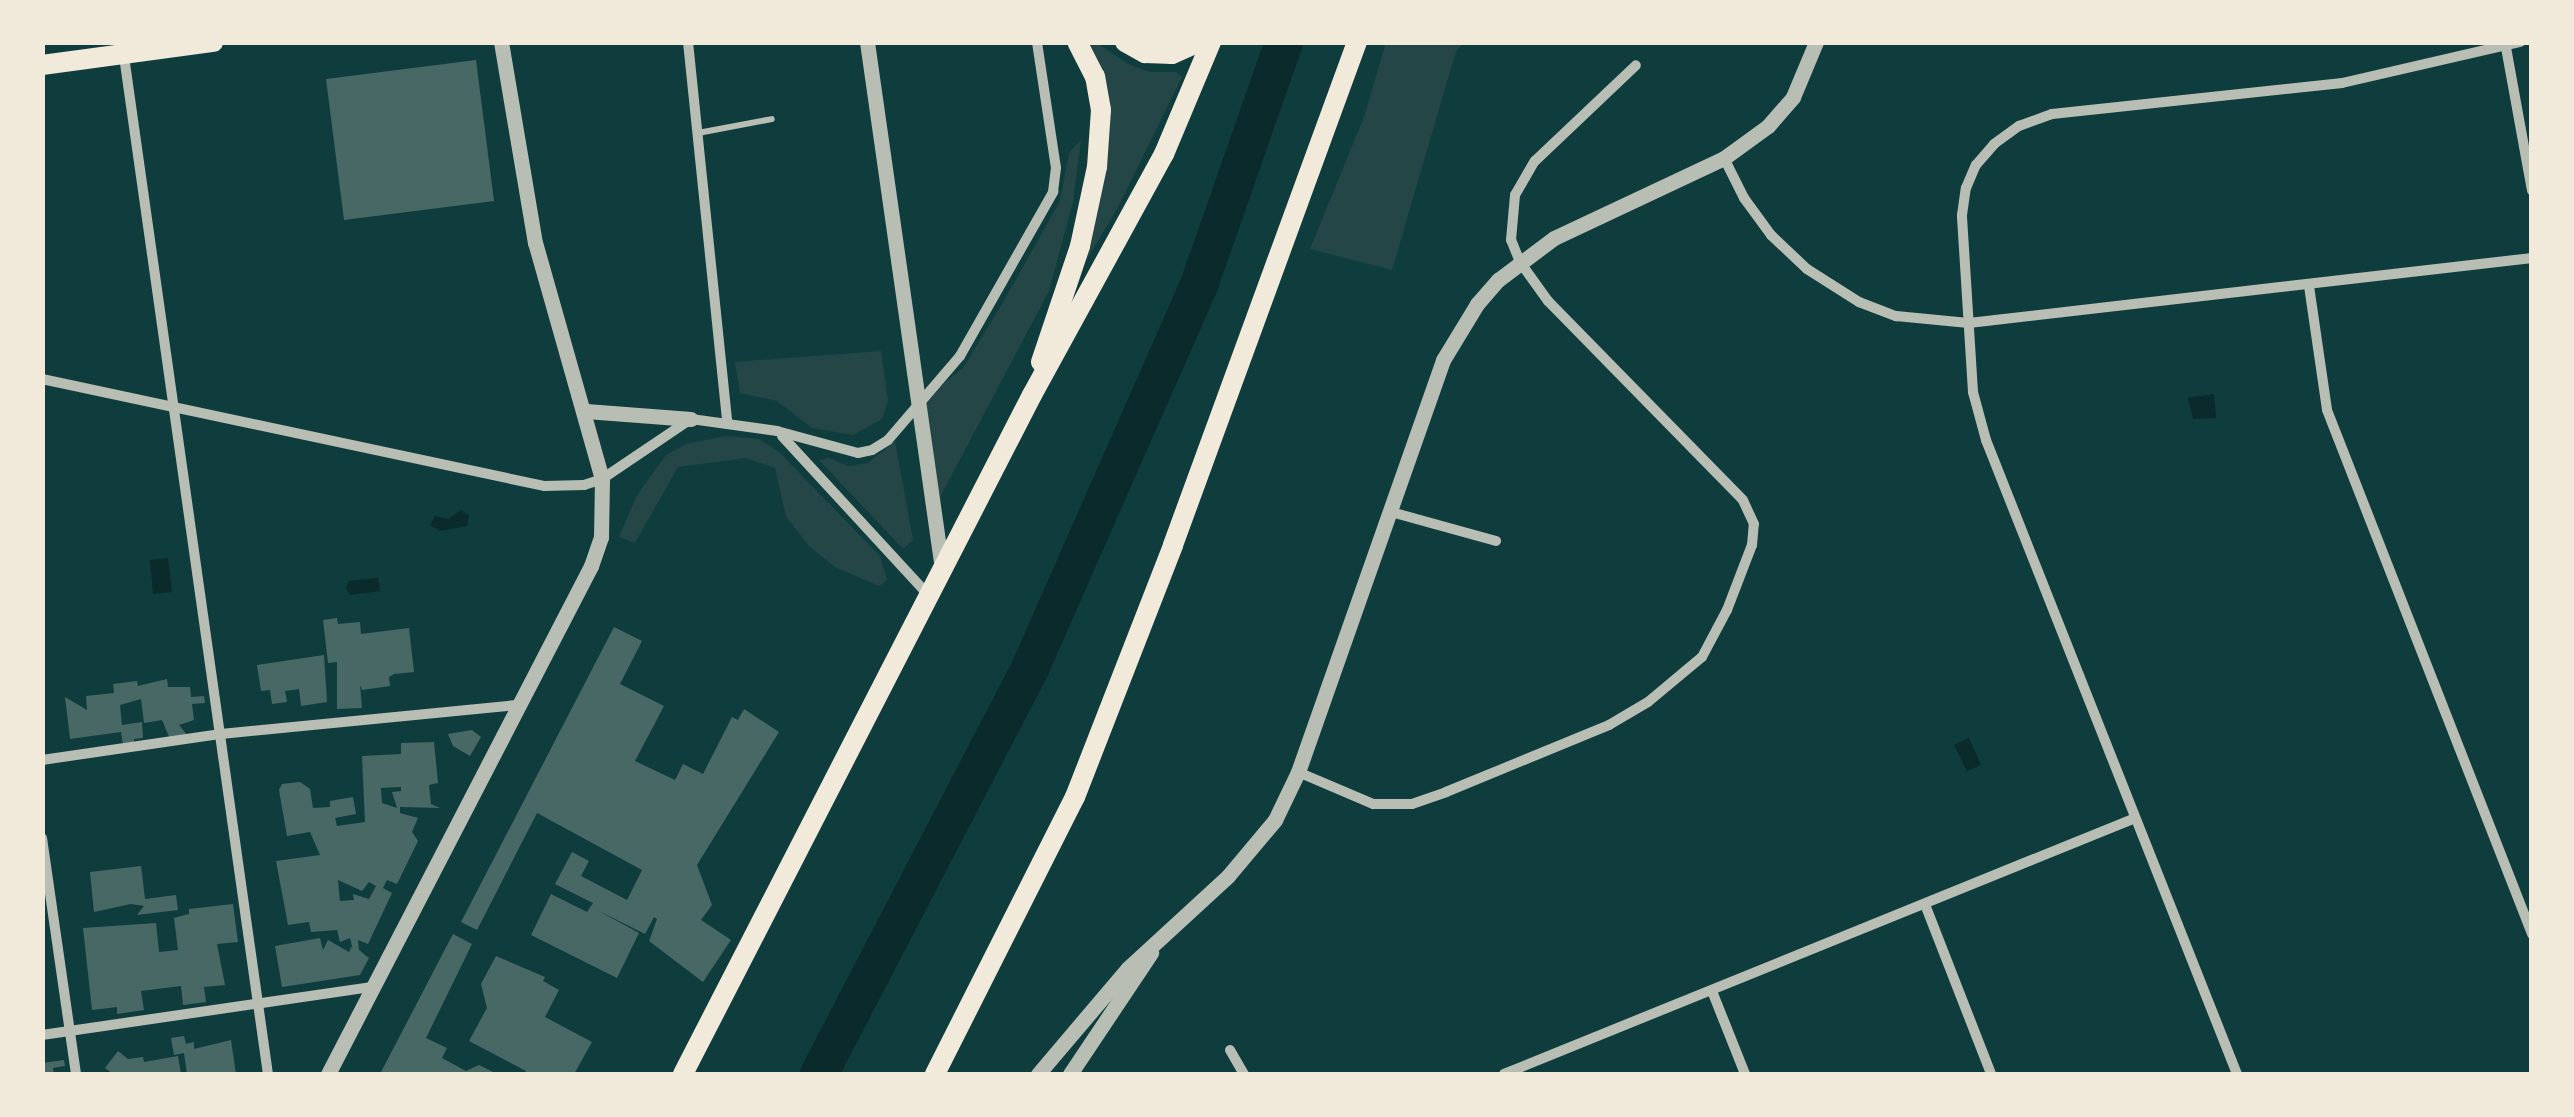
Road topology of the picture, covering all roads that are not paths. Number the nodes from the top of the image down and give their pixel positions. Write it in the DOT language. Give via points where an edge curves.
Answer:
graph roads {
  1 [pos="213,42"];
  2 [pos="501,42"];
  3 [pos="688,42"];
  4 [pos="868,42"];
  5 [pos="1037,42"];
  6 [pos="1077,42"];
  7 [pos="1125,42"];
  8 [pos="1199,42"];
  9 [pos="1211,42"];
  10 [pos="1356,42"];
  11 [pos="1816,42"];
  12 [pos="2520,42"];
  13 [pos="2505,43"];
  14 [pos="123,49"];
  15 [pos="42,65"];
  16 [pos="1636,65"];
  17 [pos="772,118"];
  18 [pos="698,133"];
  19 [pos="1724,158"];
  20 [pos="2532,191"];
  21 [pos="2532,258"];
  22 [pos="1520,262"];
  23 [pos="2309,286"];
  24 [pos="1969,324"];
  25 [pos="42,379"];
  26 [pos="1032,395"];
  27 [pos="918,402"];
  28 [pos="176,405"];
  29 [pos="586,411"];
  30 [pos="691,419"];
  31 [pos="728,421"];
  32 [pos="778,432"];
  33 [pos="602,479"];
  34 [pos="1391,512"];
  35 [pos="1496,541"];
  36 [pos="942,569"];
  37 [pos="929,596"];
  38 [pos="515,705"];
  39 [pos="221,734"];
  40 [pos="42,760"];
  41 [pos="1298,772"];
  42 [pos="2136,818"];
  43 [pos="42,838"];
  44 [pos="1926,906"];
  45 [pos="1165,930"];
  46 [pos="2532,934"];
  47 [pos="370,988"];
  48 [pos="1712,991"];
  49 [pos="259,1002"];
  50 [pos="70,1032"];
  51 [pos="42,1035"];
  52 [pos="1230,1050"];
  53 [pos="76,1074"];
  54 [pos="268,1074"];
  55 [pos="328,1074"];
  56 [pos="683,1074"];
  57 [pos="935,1074"];
  58 [pos="1038,1074"];
  59 [pos="1070,1074"];
  60 [pos="1244,1074"];
  61 [pos="1504,1074"];
  62 [pos="1745,1074"];
  63 [pos="1991,1074"];
  64 [pos="2237,1074"];
  1 -- 14 [label="main road"];
  2 -- 29 [label="street" via="534,243"];
  3 -- 18 [label="street"];
  4 -- 27 [label="street"];
  5 -- 27 [label="street" via="1056,168 1053,192 960,356"];
  6 -- 26 [label="main road" via="1101,110 1097,167 1080,246"];
  7 -- 8 [label="main road" via="1146,53 1172,54"];
  9 -- 26 [label="main road" via="1164,154"];
  10 -- 57 [label="main road" via="1074,796"];
  11 -- 19 [label="street" via="1793,97 1768,126"];
  12 -- 13 [label="street"];
  13 -- 20 [label="street"];
  13 -- 24 [label="street" via="2342,82 2052,114 2019,126 1976,165 1966,188"];
  14 -- 15 [label="main road"];
  14 -- 28 [label="street"];
  16 -- 22 [label="street" via="1534,160 1510,220"];
  17 -- 18 [label="lane"];
  18 -- 31 [label="street"];
  19 -- 22 [label="street" via="1590,219"];
  19 -- 24 [label="street" via="1771,235 1807,269 1896,316"];
  21 -- 23 [label="street"];
  22 -- 34 [label="street" via="1478,304 1450,346"];
  22 -- 41 [label="street" via="1548,301 1743,500 1754,524 1752,545 1727,610 1702,657 1648,702 1609,726 1446,792 1412,804 1373,804"];
  23 -- 24 [label="street"];
  23 -- 46 [label="street" via="2327,410"];
  24 -- 42 [label="street" via="1986,440"];
  25 -- 28 [label="street"];
  26 -- 36 [label="main road"];
  27 -- 32 [label="street" via="888,440 858,454"];
  27 -- 36 [label="street"];
  28 -- 33 [label="street" via="544,486"];
  28 -- 39 [label="street"];
  29 -- 30 [label="street"];
  29 -- 33 [label="street"];
  30 -- 31 [label="street"];
  30 -- 33 [label="street"];
  31 -- 32 [label="street"];
  32 -- 37 [label="street"];
  33 -- 38 [label="street" via="601,537 591,566"];
  34 -- 35 [label="street"];
  34 -- 41 [label="street"];
  36 -- 37 [label="main road"];
  37 -- 56 [label="main road"];
  38 -- 39 [label="street"];
  38 -- 47 [label="street"];
  39 -- 40 [label="street"];
  39 -- 49 [label="street"];
  41 -- 45 [label="street" via="1254,850"];
  42 -- 44 [label="street"];
  42 -- 64 [label="street"];
  43 -- 50 [label="street"];
  44 -- 48 [label="street"];
  44 -- 63 [label="street"];
  45 -- 58 [label="street"];
  45 -- 59 [label="street"];
  47 -- 49 [label="street"];
  47 -- 55 [label="street"];
  48 -- 61 [label="street"];
  48 -- 62 [label="street"];
  49 -- 50 [label="street"];
  49 -- 54 [label="street"];
  50 -- 51 [label="street"];
  50 -- 53 [label="street"];
  52 -- 60 [label="street"];
}
